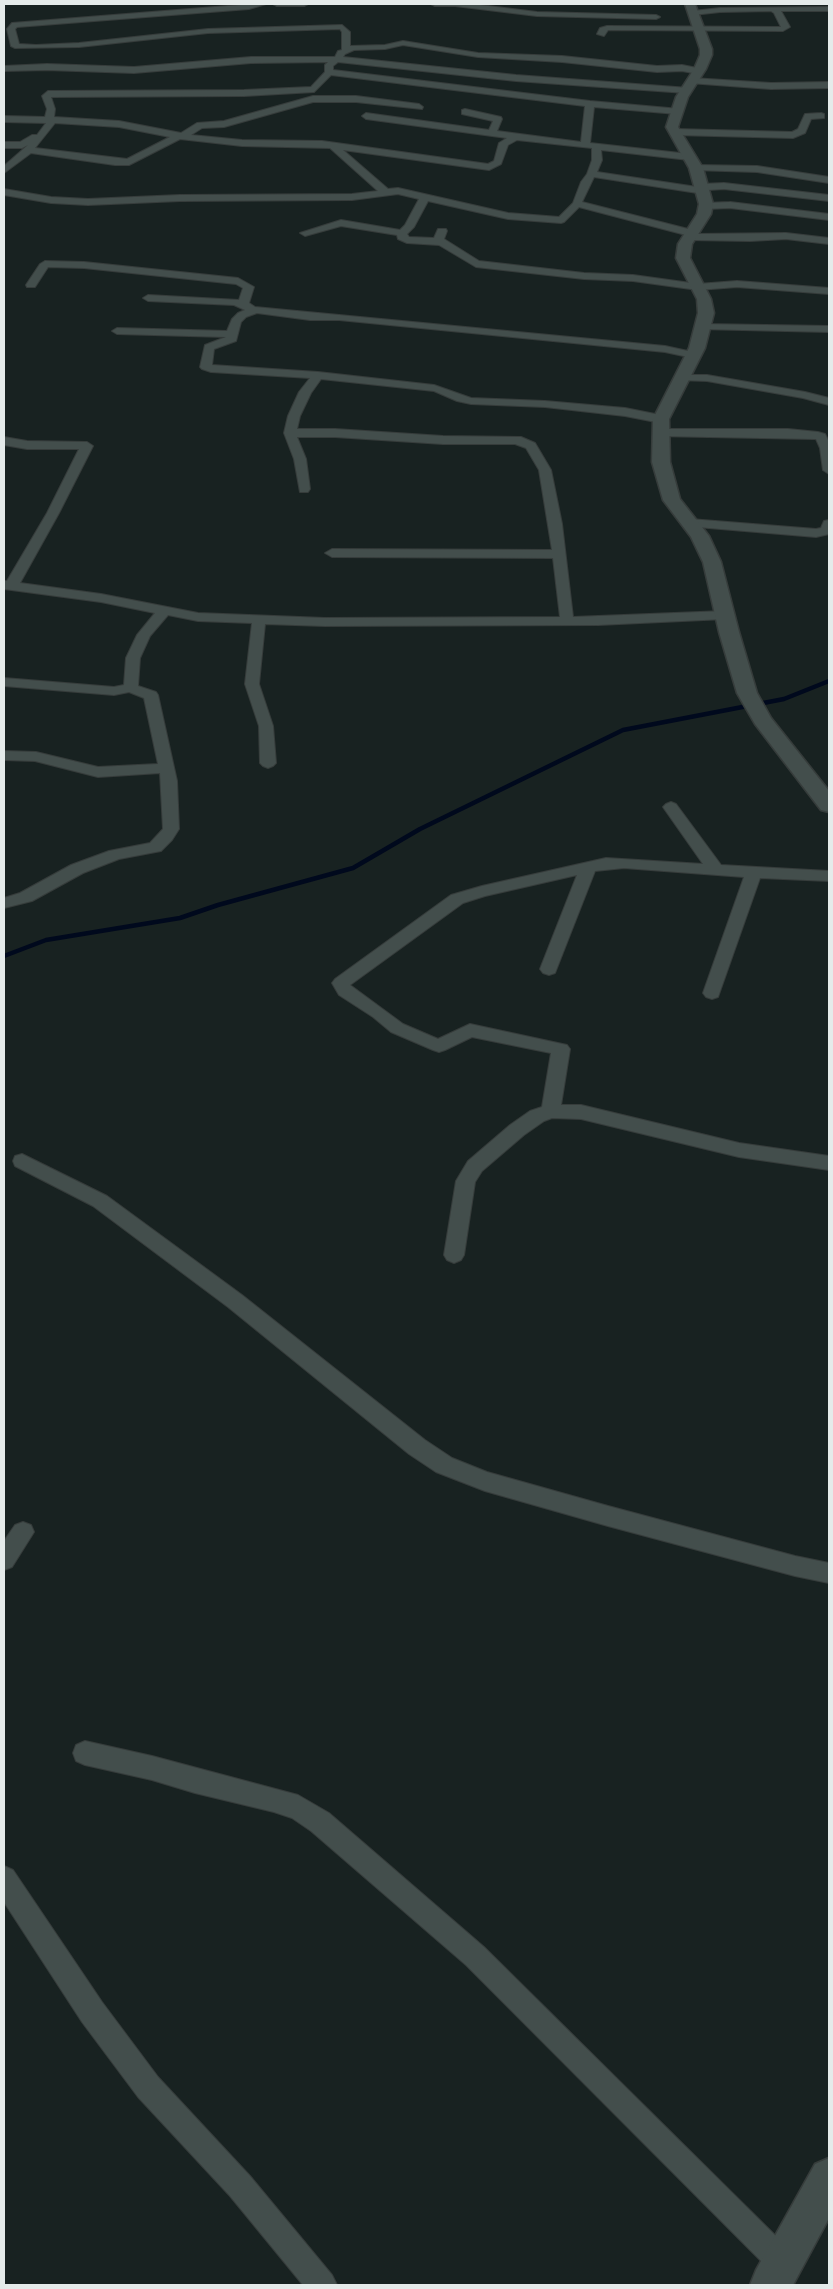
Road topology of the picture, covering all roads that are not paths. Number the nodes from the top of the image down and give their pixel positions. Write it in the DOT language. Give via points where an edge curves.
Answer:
graph roads {
  1 [pos="262,4"];
  2 [pos="277,4"];
  3 [pos="304,4"];
  4 [pos="435,4"];
  5 [pos="776,6"];
  6 [pos="829,9"];
  7 [pos="692,16"];
  8 [pos="666,17"];
  9 [pos="601,34"];
  10 [pos="346,50"];
  11 [pos="338,59"];
  12 [pos="4,68"];
  13 [pos="329,72"];
  14 [pos="693,80"];
  15 [pos="135,81"];
  16 [pos="829,85"];
  17 [pos="444,86"];
  18 [pos="638,87"];
  19 [pos="629,99"];
  20 [pos="426,101"];
  21 [pos="590,104"];
  22 [pos="677,111"];
  23 [pos="465,112"];
  24 [pos="366,116"];
  25 [pos="821,116"];
  26 [pos="4,119"];
  27 [pos="51,120"];
  28 [pos="414,122"];
  29 [pos="675,132"];
  30 [pos="492,133"];
  31 [pos="181,136"];
  32 [pos="41,137"];
  33 [pos="516,137"];
  34 [pos="4,145"];
  35 [pos="332,145"];
  36 [pos="585,145"];
  37 [pos="596,146"];
  38 [pos="29,150"];
  39 [pos="692,163"];
  40 [pos="4,170"];
  41 [pos="592,174"];
  42 [pos="829,180"];
  43 [pos="4,192"];
  44 [pos="386,193"];
  45 [pos="704,195"];
  46 [pos="425,197"];
  47 [pos="829,198"];
  48 [pos="577,204"];
  49 [pos="829,217"];
  50 [pos="442,230"];
  51 [pos="305,233"];
  52 [pos="402,233"];
  53 [pos="690,235"];
  54 [pos="829,241"];
  55 [pos="444,242"];
  56 [pos="31,285"];
  57 [pos="698,287"];
  58 [pos="829,291"];
  59 [pos="148,298"];
  60 [pos="243,304"];
  61 [pos="253,311"];
  62 [pos="703,327"];
  63 [pos="829,329"];
  64 [pos="117,331"];
  65 [pos="232,332"];
  66 [pos="694,355"];
  67 [pos="318,375"];
  68 [pos="682,378"];
  69 [pos="829,402"];
  70 [pos="660,426"];
  71 [pos="290,433"];
  72 [pos="4,441"];
  73 [pos="829,470"];
  74 [pos="304,489"];
  75 [pos="690,523"];
  76 [pos="829,524"];
  77 [pos="332,553"];
  78 [pos="560,554"];
  79 [pos="8,585"];
  80 [pos="164,610"];
  81 [pos="725,615"];
  82 [pos="259,620"];
  83 [pos="567,621"];
  84 [pos="4,682"];
  85 [pos="130,688"];
  86 [pos="747,693"];
  87 [pos="762,720"];
  88 [pos="4,756"];
  89 [pos="268,762"];
  90 [pos="166,768"];
  91 [pos="829,805"];
  92 [pos="672,807"];
  93 [pos="588,867"];
  94 [pos="716,870"];
  95 [pos="754,873"];
  96 [pos="829,876"];
  97 [pos="4,903"];
  98 [pos="549,969"];
  99 [pos="712,993"];
  100 [pos="551,1111"];
  101 [pos="22,1161"];
  102 [pos="829,1163"];
  103 [pos="454,1255"];
  104 [pos="23,1532"];
  105 [pos="4,1560"];
  106 [pos="829,1572"];
  107 [pos="86,1753"];
  108 [pos="4,1879"];
  109 [pos="829,2178"];
  110 [pos="777,2274"];
  111 [pos="322,2285"];
  1 -- 10 [label="street" via="15,24 11,29 15,46 36,47 208,31 342,27 346,32"];
  2 -- 3 [label="street"];
  4 -- 8 [label="street" via="536,14"];
  5 -- 6 [label="street"];
  5 -- 7 [label="street" via="720,10"];
  5 -- 7 [label="street" via="786,28 750,30"];
  7 -- 9 [label="street" via="607,28"];
  7 -- 14 [label="street" via="706,49"];
  10 -- 11 [label="street"];
  10 -- 14 [label="street" via="408,44 478,56 682,68"];
  11 -- 13 [label="street" via="329,65"];
  11 -- 15 [label="street" via="251,60"];
  11 -- 18 [label="street"];
  12 -- 15 [label="street" via="103,70"];
  13 -- 15 [label="street" via="314,89 244,93"];
  13 -- 17 [label="street"];
  14 -- 16 [label="street" via="771,86"];
  14 -- 18 [label="street"];
  14 -- 22 [label="street"];
  15 -- 27 [label="street" via="51,93 46,96"];
  17 -- 20 [label="street"];
  17 -- 21 [label="street"];
  18 -- 19 [label="street"];
  20 -- 28 [label="street" via="414,110"];
  20 -- 31 [label="street" via="313,99 224,124 200,125"];
  21 -- 22 [label="street"];
  21 -- 36 [label="street"];
  22 -- 29 [label="street" via="672,127"];
  23 -- 30 [label="street" via="498,119"];
  24 -- 28 [label="street"];
  25 -- 29 [label="street" via="808,116 802,130 793,135"];
  26 -- 27 [label="street"];
  27 -- 31 [label="street" via="119,124"];
  27 -- 32 [label="street"];
  28 -- 30 [label="street"];
  29 -- 39 [label="street"];
  30 -- 33 [label="street"];
  31 -- 35 [label="street" via="250,143"];
  31 -- 38 [label="street" via="134,160 122,162"];
  32 -- 34 [label="street" via="33,137 22,145"];
  32 -- 38 [label="street"];
  33 -- 35 [label="street" via="504,142 498,162 489,167"];
  33 -- 36 [label="street"];
  35 -- 44 [label="street"];
  36 -- 37 [label="street"];
  37 -- 39 [label="street"];
  37 -- 41 [label="street" via="597,160"];
  38 -- 40 [label="street"];
  39 -- 42 [label="street"];
  39 -- 45 [label="street"];
  41 -- 45 [label="street"];
  41 -- 48 [label="street"];
  43 -- 44 [label="street" via="88,202 180,198 352,198"];
  44 -- 46 [label="street" via="398,191"];
  45 -- 47 [label="street" via="724,186"];
  45 -- 49 [label="street" via="738,206"];
  45 -- 53 [label="street" via="704,214"];
  46 -- 48 [label="street" via="534,219 561,220"];
  46 -- 52 [label="street" via="409,227"];
  48 -- 53 [label="street"];
  50 -- 55 [label="street" via="437,238"];
  51 -- 52 [label="street" via="341,223"];
  52 -- 55 [label="street" via="407,240"];
  53 -- 54 [label="street" via="786,236"];
  53 -- 57 [label="street" via="683,258"];
  55 -- 57 [label="street" via="476,264"];
  56 -- 60 [label="street" via="45,264 94,266 238,281 249,287"];
  57 -- 58 [label="street" via="737,284"];
  57 -- 62 [label="street" via="706,313"];
  59 -- 60 [label="street"];
  60 -- 61 [label="street"];
  61 -- 65 [label="street" via="242,315"];
  61 -- 66 [label="street" via="665,349"];
  62 -- 63 [label="street"];
  62 -- 66 [label="street"];
  64 -- 65 [label="street" via="220,336"];
  65 -- 67 [label="street" via="230,340 209,347 206,367"];
  66 -- 68 [label="street"];
  67 -- 70 [label="street" via="434,388 471,401 625,412"];
  67 -- 71 [label="street" via="305,392"];
  68 -- 69 [label="street" via="707,378"];
  68 -- 70 [label="street"];
  70 -- 73 [label="street" via="814,435 820,437 826,448"];
  70 -- 75 [label="street" via="661,462 667,488"];
  71 -- 74 [label="street" via="300,458"];
  71 -- 78 [label="street" via="517,440 531,446 545,470"];
  72 -- 79 [label="street" via="27,445 87,446 53,513"];
  75 -- 76 [label="street" via="816,533 827,531"];
  75 -- 81 [label="street" via="712,562"];
  77 -- 78 [label="street"];
  78 -- 83 [label="street"];
  79 -- 80 [label="street"];
  80 -- 82 [label="street" via="198,618"];
  80 -- 85 [label="street" via="144,634 133,658"];
  81 -- 83 [label="street"];
  81 -- 86 [label="street"];
  82 -- 83 [label="street"];
  82 -- 89 [label="street" via="252,684 266,726"];
  84 -- 85 [label="street" via="114,691"];
  85 -- 90 [label="street" via="151,695"];
  86 -- 87 [label="street"];
  87 -- 91 [label="street"];
  88 -- 90 [label="street" via="36,757 98,772"];
  90 -- 97 [label="street" via="171,829 155,847 115,855 77,869 26,897"];
  92 -- 94 [label="street"];
  93 -- 94 [label="street" via="624,863"];
  93 -- 98 [label="street"];
  93 -- 100 [label="street" via="482,891 457,900 341,983 345,992 397,1028 438,1046 470,1030 561,1049"];
  94 -- 95 [label="street"];
  95 -- 96 [label="street"];
  95 -- 99 [label="street"];
  100 -- 102 [label="street" via="581,1112 739,1150"];
  100 -- 103 [label="street" via="517,1130 475,1166 466,1181"];
  101 -- 106 [label="street" via="100,1201 235,1301 417,1447 444,1465 485,1481 608,1516 795,1566"];
  104 -- 105 [label="street"];
  107 -- 110 [label="street" via="298,1807 320,1822 475,1956"];
  108 -- 111 [label="street" via="92,2012 148,2088 240,2186"];
  109 -- 110 [label="street"];
}
